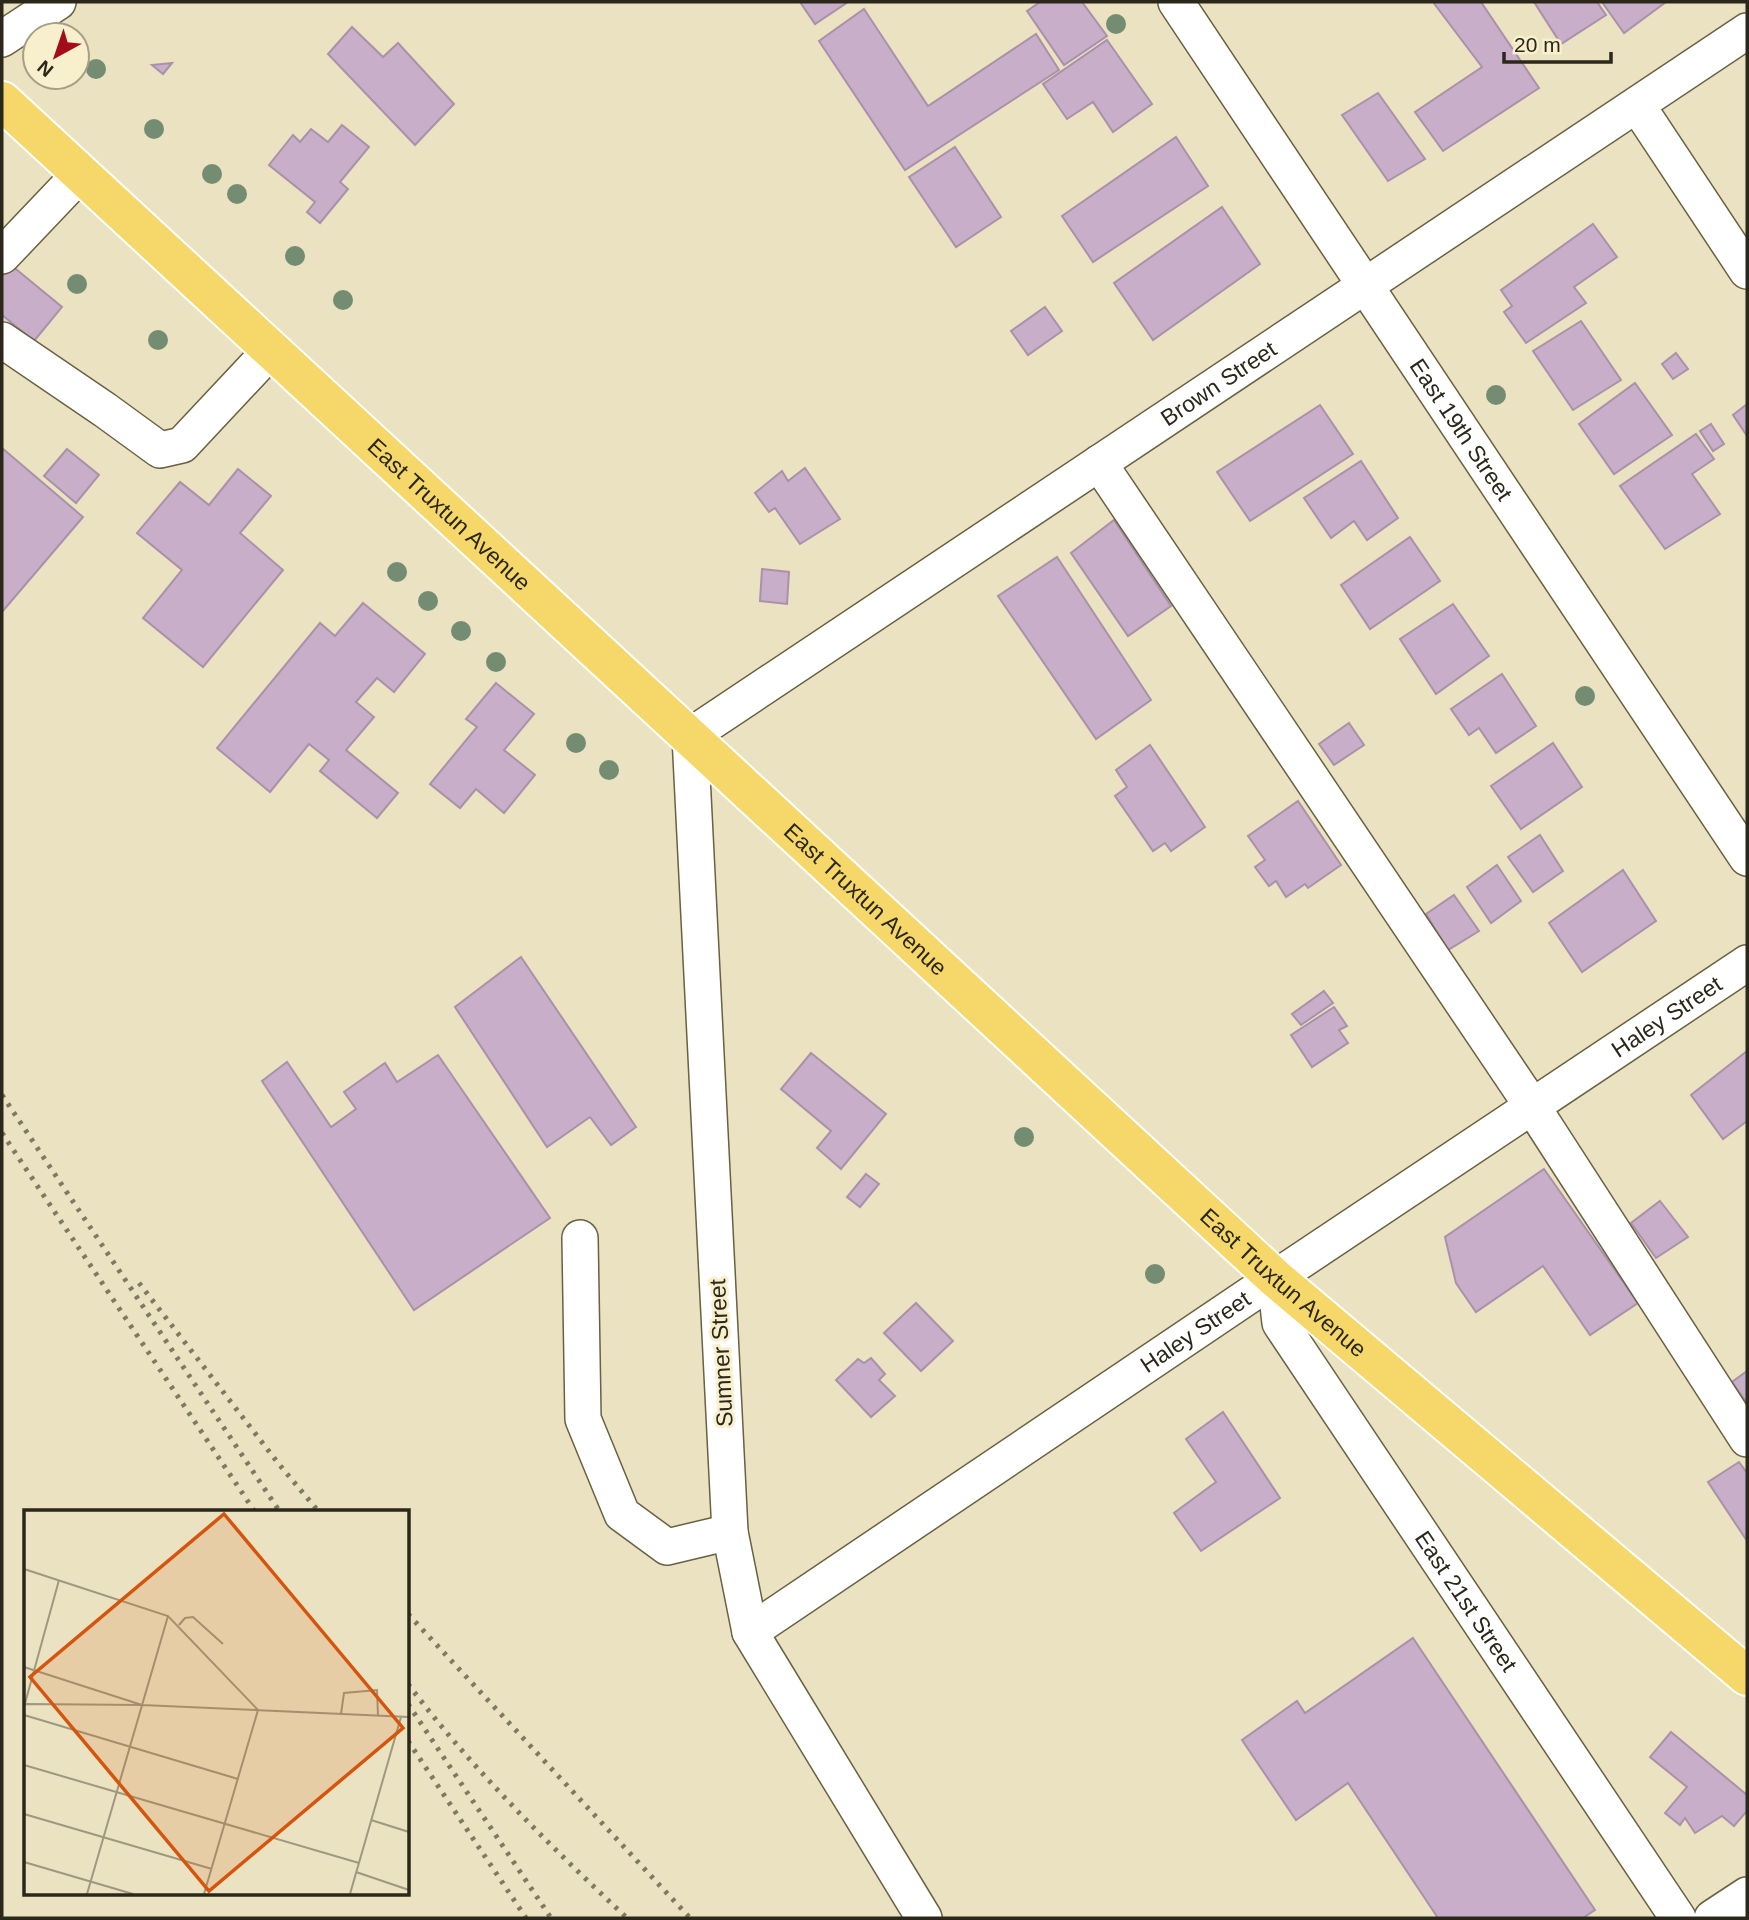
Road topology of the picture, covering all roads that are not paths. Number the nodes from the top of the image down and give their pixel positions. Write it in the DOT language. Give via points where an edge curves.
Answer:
graph roads {
  1 [pos="58,2"];
  2 [pos="1176,2"];
  3 [pos="1747,31"];
  4 [pos="2,39"];
  5 [pos="2,101"];
  6 [pos="1637,105"];
  7 [pos="80,174"];
  8 [pos="2,256"];
  9 [pos="1747,271"];
  10 [pos="1366,286"];
  11 [pos="2,340"];
  12 [pos="271,350"];
  13 [pos="1099,463"];
  14 [pos="690,736"];
  15 [pos="1747,858"];
  16 [pos="1747,963"];
  17 [pos="1532,1106"];
  18 [pos="580,1238"];
  19 [pos="1275,1278"];
  20 [pos="1747,1439"];
  21 [pos="730,1532"];
  22 [pos="750,1632"];
  23 [pos="1747,1676"];
  24 [pos="1747,1895"];
  25 [pos="925,1918"];
  26 [pos="1678,1918"];
  27 [pos="1712,1918"];
  1 -- 4 [label="street"];
  2 -- 10 [label="street, East 19th Street"];
  3 -- 6 [label="street, Brown Street"];
  5 -- 7 [label="main road, East Truxtun Avenue"];
  6 -- 9 [label="street"];
  6 -- 10 [label="street, Brown Street"];
  7 -- 8 [label="street"];
  7 -- 12 [label="main road, East Truxtun Avenue"];
  10 -- 13 [label="street, Brown Street"];
  10 -- 15 [label="street, East 19th Street"];
  11 -- 12 [label="street" via="160,450 182,445"];
  12 -- 14 [label="main road, East Truxtun Avenue"];
  13 -- 14 [label="street, Brown Street"];
  13 -- 17 [label="street"];
  14 -- 19 [label="main road, East Truxtun Avenue"];
  14 -- 21 [label="street, Sumner Street"];
  16 -- 17 [label="street, Haley Street"];
  17 -- 19 [label="street, Haley Street"];
  17 -- 20 [label="street"];
  18 -- 21 [label="street" via="583,1419 622,1514 667,1547"];
  19 -- 22 [label="street, Haley Street"];
  19 -- 23 [label="main road, East Truxtun Avenue"];
  19 -- 26 [label="street, East 21st Street" via="1280,1323"];
  21 -- 22 [label="street, Sumner Street"];
  22 -- 25 [label="street, Sumner Street"];
  24 -- 27 [label="street"];
}
